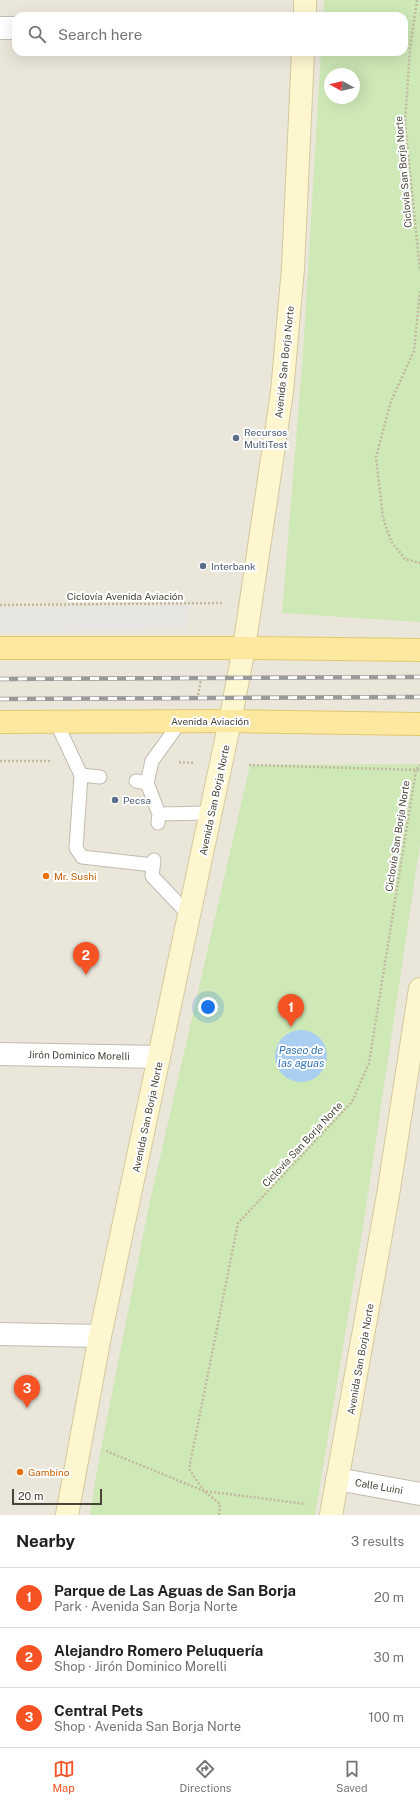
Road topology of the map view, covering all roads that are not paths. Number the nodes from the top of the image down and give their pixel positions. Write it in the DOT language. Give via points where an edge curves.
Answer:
graph roads {
  1 [pos="305,0"];
  2 [pos="305,12"];
  3 [pos="0,28"];
  4 [pos="12,28"];
  5 [pos="303,56"];
  6 [pos="0,648"];
  7 [pos="244,648"];
  8 [pos="420,650"];
  9 [pos="181,721"];
  10 [pos="230,721"];
  11 [pos="0,722"];
  12 [pos="56,722"];
  13 [pos="420,724"];
  14 [pos="81,775"];
  15 [pos="100,777"];
  16 [pos="211,813"];
  17 [pos="189,915"];
  18 [pos="420,989"];
  19 [pos="0,1054"];
  20 [pos="159,1057"];
  21 [pos="0,1334"];
  22 [pos="100,1336"];
  23 [pos="338,1479"];
  24 [pos="420,1494"];
  25 [pos="332,1511"];
  26 [pos="67,1515"];
  1 -- 2 [label="main road"];
  3 -- 4 [label="street"];
  5 -- 7 [label="main road, Avenida San Borja Norte" via="293,268 282,392"];
  6 -- 7 [label="main road"];
  7 -- 8 [label="main road"];
  7 -- 10 [label="main road, Avenida San Borja Norte"];
  9 -- 10 [label="main road, Avenida Aviación"];
  9 -- 12 [label="main road, Avenida Aviación"];
  9 -- 16 [label="lane" via="152,761 141,782 158,818"];
  10 -- 13 [label="main road, Avenida Aviación"];
  10 -- 16 [label="main road, Avenida San Borja Norte"];
  11 -- 12 [label="main road, Avenida Aviación"];
  12 -- 14 [label="lane"];
  14 -- 15 [label="lane"];
  14 -- 17 [label="lane" via="76,848 82,857 154,862 152,876"];
  16 -- 17 [label="main road, Avenida San Borja Norte"];
  17 -- 20 [label="main road, Avenida San Borja Norte"];
  18 -- 23 [label="main road, Avenida San Borja Norte" via="387,1203"];
  19 -- 20 [label="street, Jirón Dominico Morelli"];
  20 -- 22 [label="main road, Avenida San Borja Norte"];
  21 -- 22 [label="street"];
  22 -- 26 [label="main road, Avenida San Borja Norte"];
  23 -- 24 [label="street, Calle Luini"];
  23 -- 25 [label="main road, Avenida San Borja Norte"];
}
